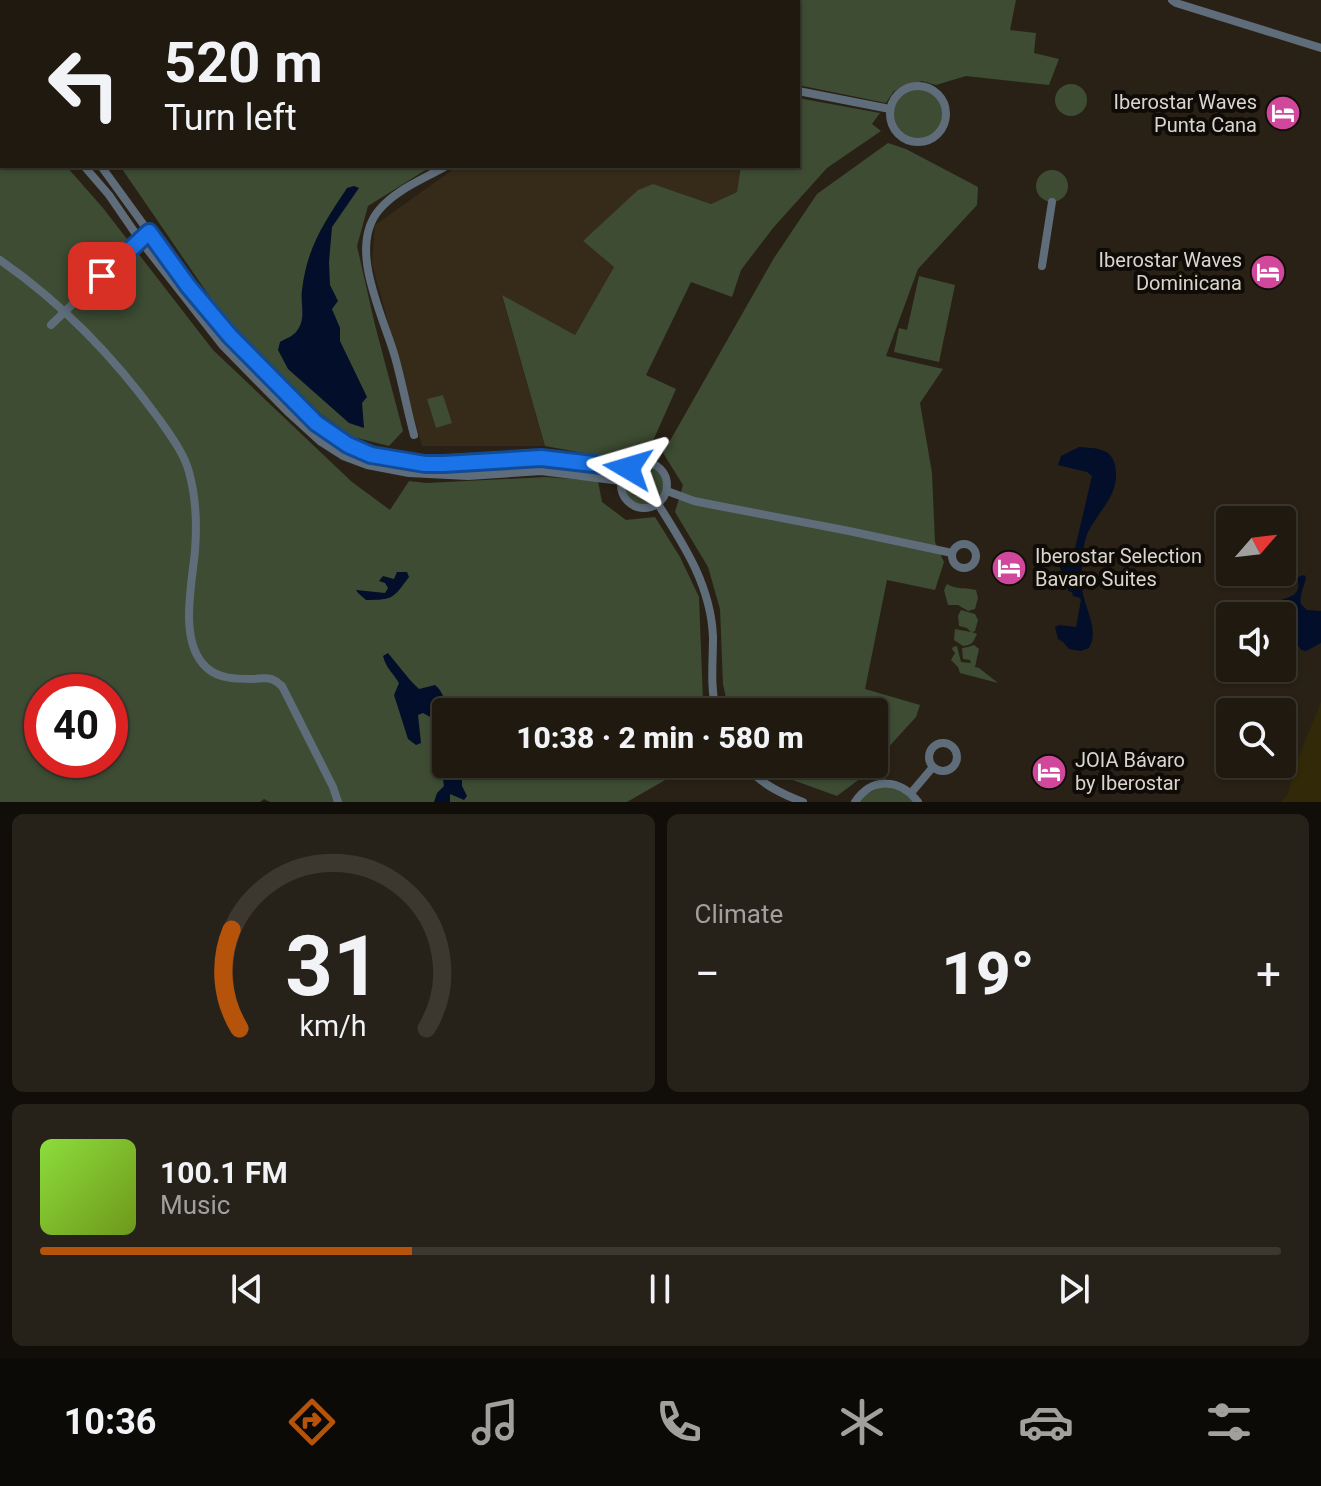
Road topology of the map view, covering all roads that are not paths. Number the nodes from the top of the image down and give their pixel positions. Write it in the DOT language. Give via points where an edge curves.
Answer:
graph roads {
  1 [pos="1172,0"];
  2 [pos="1321,48"];
  3 [pos="800,91"];
  4 [pos="890,109"];
  5 [pos="86,168"];
  6 [pos="102,168"];
  7 [pos="443,168"];
  8 [pos="1052,202"];
  9 [pos="149,232"];
  10 [pos="140,240"];
  11 [pos="0,260"];
  12 [pos="1042,266"];
  13 [pos="65,312"];
  14 [pos="51,325"];
  15 [pos="414,435"];
  16 [pos="628,468"];
  17 [pos="621,481"];
  18 [pos="667,491"];
  19 [pos="658,504"];
  20 [pos="952,553"];
  21 [pos="713,698"];
  22 [pos="933,767"];
  23 [pos="758,778"];
  24 [pos="911,793"];
  25 [pos="338,802"];
  26 [pos="803,802"];
  27 [pos="855,802"];
  28 [pos="918,802"];
  1 -- 2 [label="street"];
  3 -- 4 [label="street"];
  4 -- 4 [label="street" via="895,130 916,142 940,132 947,115 941,97 919,85 897,95"];
  5 -- 10 [label="street"];
  6 -- 9 [label="street"];
  7 -- 15 [label="street" via="377,211 366,248"];
  8 -- 12 [label="street"];
  9 -- 10 [label="street"];
  9 -- 16 [label="street" via="230,336 316,423 348,445 371,455 425,464 541,458"];
  10 -- 13 [label="street"];
  10 -- 17 [label="street" via="231,355 321,442 343,456 420,474 541,471"];
  11 -- 13 [label="street"];
  13 -- 14 [label="street"];
  13 -- 25 [label="street" via="132,382 189,469 196,509 188,625 196,652 219,677 270,679 282,686"];
  16 -- 17 [label="street"];
  16 -- 18 [label="street" via="641,462 656,465 666,476"];
  17 -- 19 [label="street" via="629,503 643,509"];
  18 -- 19 [label="street"];
  18 -- 20 [label="street" via="694,501"];
  19 -- 21 [label="street" via="697,569 708,601"];
  22 -- 24 [label="street"];
  23 -- 26 [label="street"];
  24 -- 27 [label="street" via="901,786 877,784"];
  24 -- 28 [label="street"];
}
